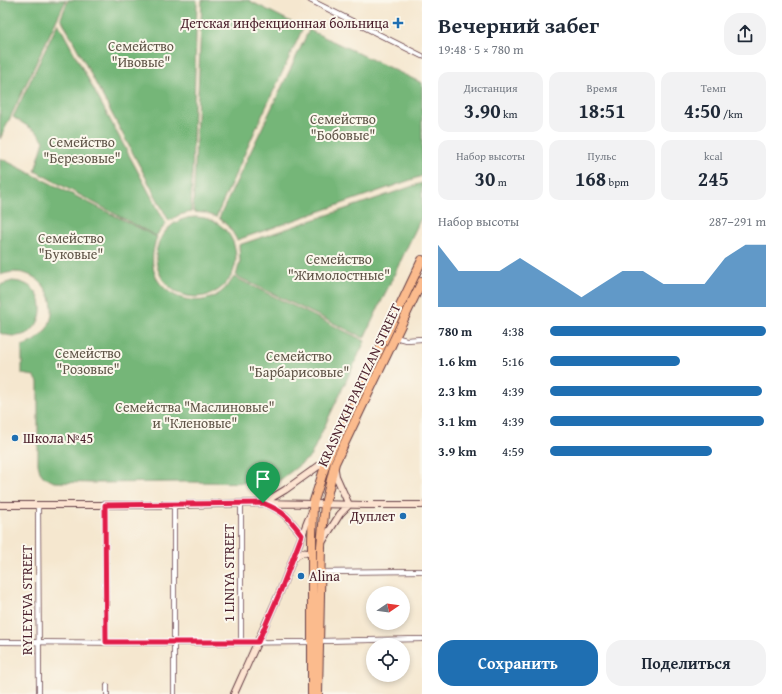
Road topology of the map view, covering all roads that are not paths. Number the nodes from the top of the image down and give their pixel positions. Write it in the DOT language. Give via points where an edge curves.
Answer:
graph roads {
  1 [pos="310,0"];
  2 [pos="422,56"];
  3 [pos="422,260"];
  4 [pos="422,281"];
  5 [pos="395,337"];
  6 [pos="422,339"];
  7 [pos="326,460"];
  8 [pos="335,463"];
  9 [pos="241,503"];
  10 [pos="263,503"];
  11 [pos="325,504"];
  12 [pos="0,505"];
  13 [pos="38,505"];
  14 [pos="105,505"];
  15 [pos="174,505"];
  16 [pos="349,505"];
  17 [pos="422,505"];
  18 [pos="313,508"];
  19 [pos="302,535"];
  20 [pos="320,546"];
  21 [pos="312,555"];
  22 [pos="294,558"];
  23 [pos="422,571"];
  24 [pos="319,572"];
  25 [pos="422,639"];
  26 [pos="38,641"];
  27 [pos="316,641"];
  28 [pos="0,642"];
  29 [pos="106,642"];
  30 [pos="241,642"];
  31 [pos="258,642"];
  32 [pos="174,643"];
  33 [pos="107,686"];
  34 [pos="39,694"];
  35 [pos="107,694"];
  36 [pos="174,694"];
  37 [pos="234,694"];
  38 [pos="312,694"];
  39 [pos="318,694"];
  1 -- 2 [label="street"];
  3 -- 7 [label="highway, KRASNYKH PARTIZAN STREET"];
  4 -- 5 [label="highway, KRASNYKH PARTIZAN STREET"];
  5 -- 6 [label="street" via="406,340"];
  5 -- 8 [label="highway, KRASNYKH PARTIZAN STREET"];
  7 -- 10 [label="street"];
  7 -- 18 [label="highway, KRASNYKH PARTIZAN STREET"];
  8 -- 11 [label="highway, KRASNYKH PARTIZAN STREET"];
  8 -- 16 [label="street" via="336,476"];
  9 -- 10 [label="street"];
  9 -- 15 [label="street"];
  9 -- 30 [label="street, 1 LINIYA STREET"];
  10 -- 18 [label="street"];
  10 -- 19 [label="street" via="286,515"];
  11 -- 16 [label="street"];
  11 -- 18 [label="street"];
  11 -- 20 [label="highway, KRASNYKH PARTIZAN STREET"];
  12 -- 13 [label="street"];
  13 -- 14 [label="street"];
  13 -- 26 [label="street, RYLEYEVA STREET"];
  14 -- 15 [label="street"];
  14 -- 29 [label="street"];
  15 -- 32 [label="street"];
  16 -- 17 [label="street"];
  16 -- 20 [label="street" via="340,514"];
  18 -- 19 [label="street"];
  18 -- 21 [label="highway, KRASNYKH PARTIZAN STREET"];
  19 -- 22 [label="street"];
  20 -- 24 [label="highway, KRASNYKH PARTIZAN STREET"];
  21 -- 22 [label="street" via="304,552"];
  21 -- 27 [label="highway, KRASNYKH PARTIZAN STREET"];
  22 -- 31 [label="street"];
  23 -- 24 [label="street"];
  24 -- 27 [label="highway, KRASNYKH PARTIZAN STREET"];
  25 -- 27 [label="street, 1 LINIYA STREET"];
  26 -- 28 [label="street, 1 LINIYA STREET"];
  26 -- 29 [label="street, 1 LINIYA STREET"];
  26 -- 34 [label="street, RYLEYEVA STREET"];
  27 -- 31 [label="street, 1 LINIYA STREET"];
  27 -- 38 [label="highway, KRASNYKH PARTIZAN STREET"];
  27 -- 39 [label="highway, KRASNYKH PARTIZAN STREET"];
  29 -- 32 [label="street, 1 LINIYA STREET"];
  30 -- 31 [label="street, 1 LINIYA STREET"];
  30 -- 32 [label="street, 1 LINIYA STREET"];
  31 -- 37 [label="street"];
  32 -- 36 [label="street"];
  33 -- 35 [label="street"];
}
